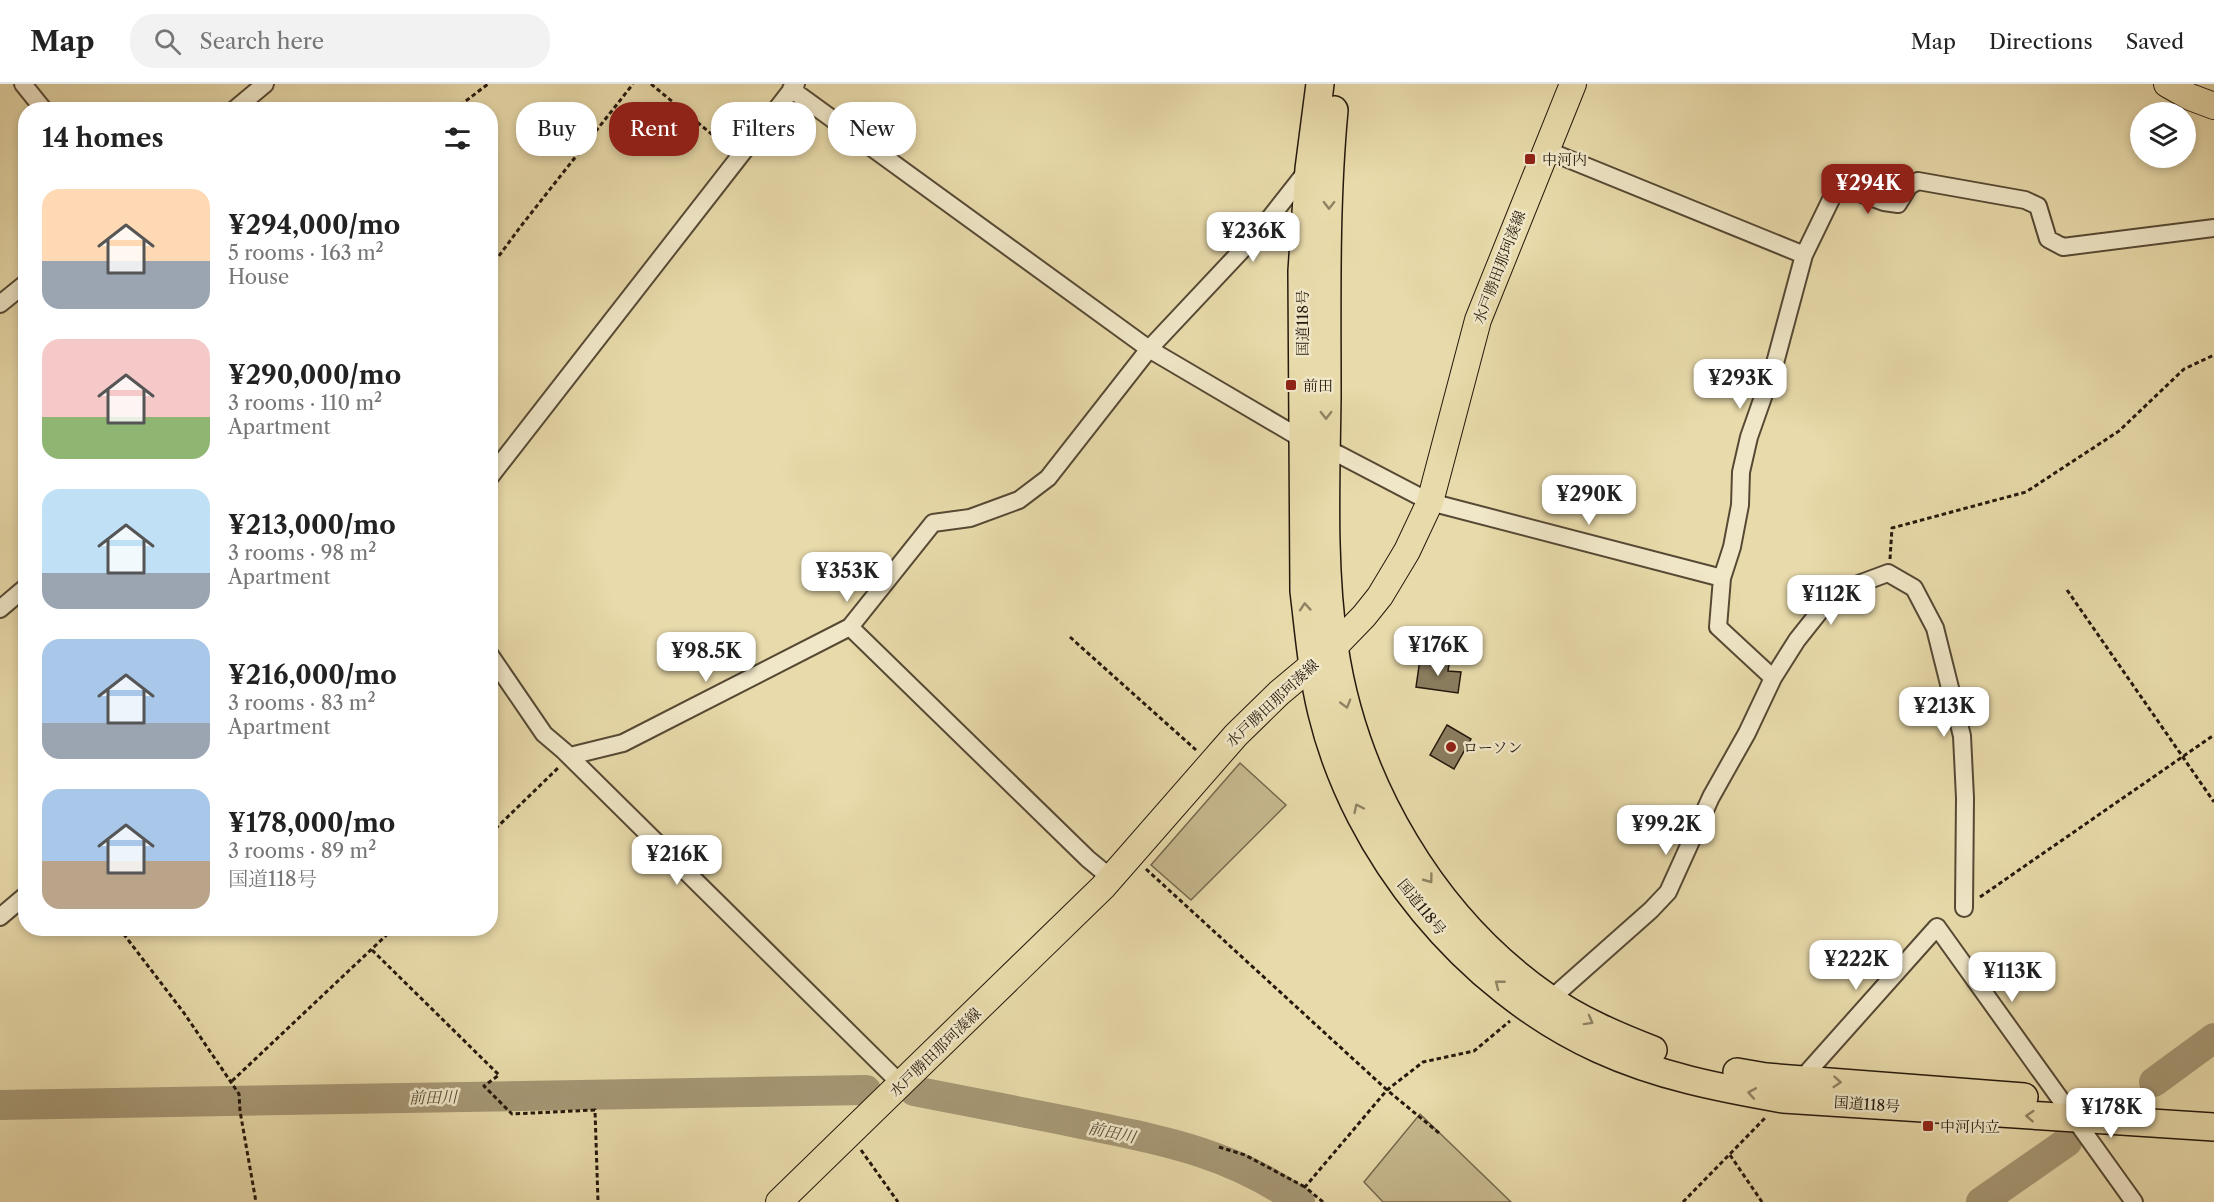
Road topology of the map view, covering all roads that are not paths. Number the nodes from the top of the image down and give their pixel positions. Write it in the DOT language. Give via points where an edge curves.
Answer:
graph roads {
  1 [pos="23,84"];
  2 [pos="265,84"];
  3 [pos="1320,84"];
  4 [pos="1337,84"];
  5 [pos="1573,84"];
  6 [pos="2167,84"];
  7 [pos="794,87"];
  8 [pos="38,102"];
  9 [pos="244,102"];
  10 [pos="2214,106"];
  11 [pos="1330,149"];
  12 [pos="1546,150"];
  13 [pos="1309,169"];
  14 [pos="2214,228"];
  15 [pos="1804,255"];
  16 [pos="18,289"];
  17 [pos="0,304"];
  18 [pos="1149,349"];
  19 [pos="1314,444"];
  20 [pos="498,467"];
  21 [pos="1430,502"];
  22 [pos="1722,578"];
  23 [pos="18,594"];
  24 [pos="0,609"];
  25 [pos="850,627"];
  26 [pos="1334,646"];
  27 [pos="1312,665"];
  28 [pos="498,667"];
  29 [pos="1773,678"];
  30 [pos="570,756"];
  31 [pos="1111,878"];
  32 [pos="18,902"];
  33 [pos="1964,908"];
  34 [pos="0,917"];
  35 [pos="1537,1006"];
  36 [pos="1802,1079"];
  37 [pos="902,1085"];
  38 [pos="1783,1099"];
  39 [pos="2214,1108"];
  40 [pos="2068,1109"];
  41 [pos="2214,1126"];
  42 [pos="779,1202"];
  43 [pos="2134,1202"];
  1 -- 8 [label="street"];
  2 -- 9 [label="street"];
  3 -- 13 [label="highway, 国道118号"];
  4 -- 11 [label="highway, 国道118号"];
  5 -- 12 [label="main road, 水戸勝田那珂湊線"];
  6 -- 10 [label="main road"];
  7 -- 18 [label="street"];
  7 -- 20 [label="street"];
  11 -- 13 [label="street"];
  11 -- 19 [label="highway, 国道118号, one-way"];
  12 -- 15 [label="street"];
  12 -- 21 [label="main road, 水戸勝田那珂湊線" via="1478,320"];
  13 -- 18 [label="street" via="1258,232"];
  13 -- 19 [label="highway, 国道118号" via="1302,270"];
  14 -- 15 [label="street" via="2063,247 2048,239 2038,206 2025,200 1918,181 1909,186 1898,204 1838,185"];
  15 -- 22 [label="street" via="1740,472 1740,505"];
  16 -- 17 [label="street"];
  18 -- 19 [label="street"];
  18 -- 25 [label="street" via="1048,478 1019,500 970,518 933,523"];
  19 -- 21 [label="street"];
  19 -- 26 [label="highway, 国道118号"];
  27 -- 19 [label="highway, 国道118号, one-way" via="1304,591"];
  21 -- 22 [label="street"];
  21 -- 26 [label="main road, 水戸勝田那珂湊線" via="1390,581 1364,616"];
  22 -- 29 [label="street" via="1718,627"];
  23 -- 24 [label="street"];
  25 -- 30 [label="street" via="623,743"];
  25 -- 31 [label="street"];
  26 -- 27 [label="main road, 水戸勝田那珂湊線"];
  26 -- 35 [label="highway, 国道118号, one-way" via="1356,741 1371,778 1420,867 1474,935 1509,968"];
  27 -- 31 [label="main road, 水戸勝田那珂湊線" via="1210,763"];
  35 -- 27 [label="highway, 国道118号, one-way" via="1467,959 1437,929 1385,860 1341,772"];
  28 -- 30 [label="street" via="544,734"];
  29 -- 33 [label="street" via="1824,606 1845,590 1888,573 1914,588 1935,628 1962,736"];
  29 -- 35 [label="street" via="1711,797 1668,892"];
  30 -- 37 [label="street"];
  31 -- 37 [label="main road, 水戸勝田那珂湊線"];
  32 -- 34 [label="street"];
  35 -- 36 [label="highway, 国道118号, one-way" via="1673,1058 1766,1077"];
  38 -- 35 [label="highway, 国道118号, one-way" via="1665,1074 1599,1049"];
  36 -- 38 [label="street"];
  36 -- 40 [label="highway, 国道118号, one-way"];
  36 -- 40 [label="street" via="1937,927"];
  37 -- 42 [label="main road, 水戸勝田那珂湊線"];
  40 -- 38 [label="highway, 国道118号, one-way"];
  39 -- 40 [label="highway, 国道118号"];
  40 -- 41 [label="highway, 国道118号"];
  40 -- 43 [label="street"];
}
